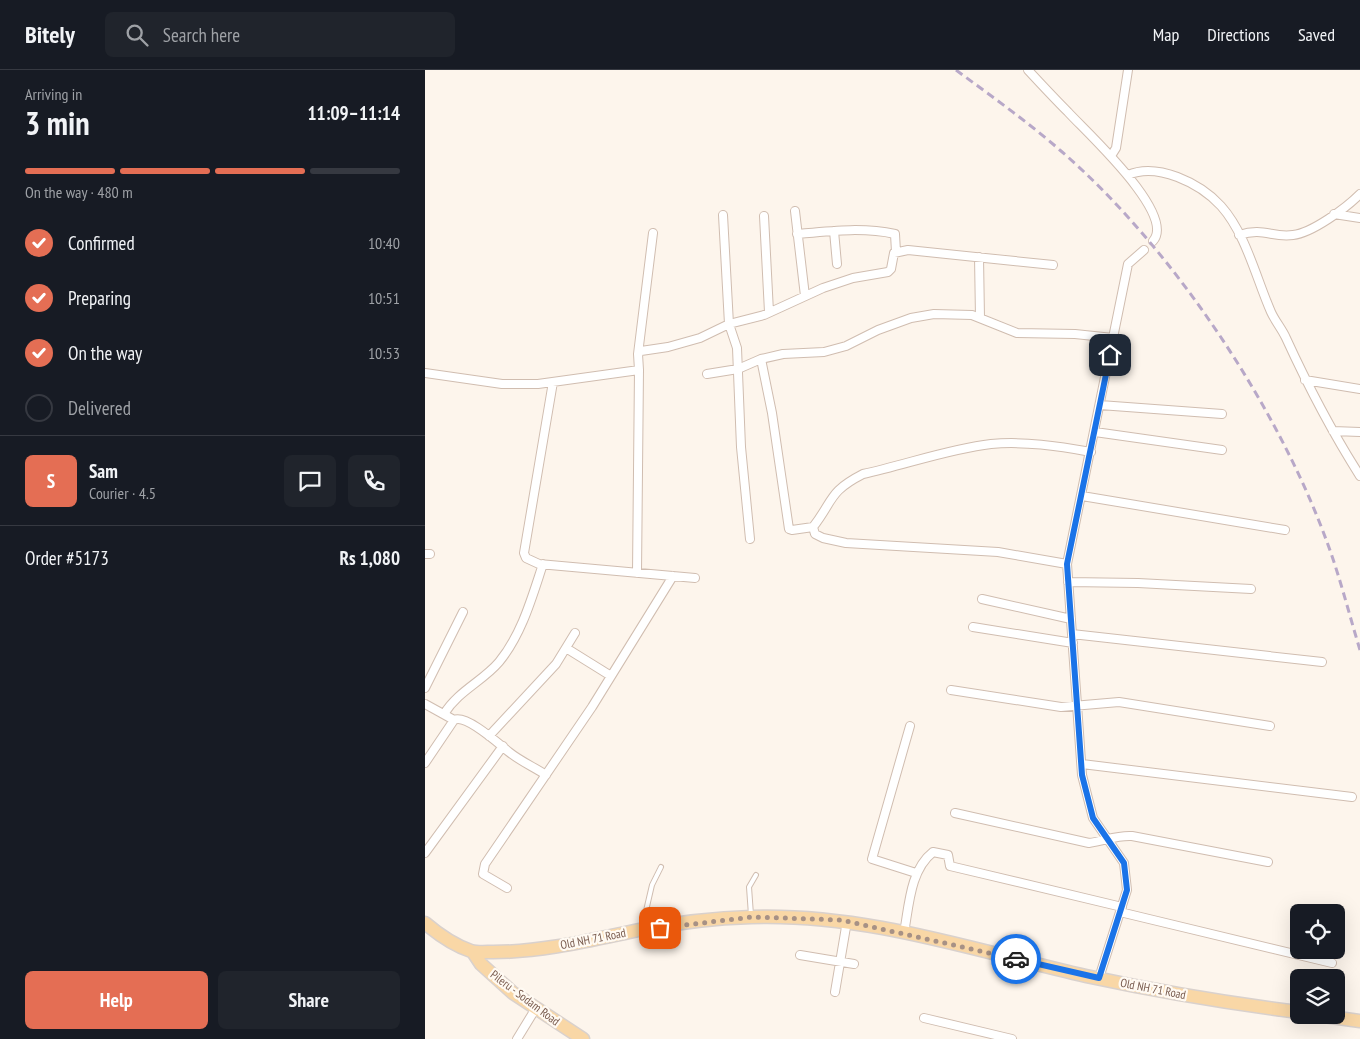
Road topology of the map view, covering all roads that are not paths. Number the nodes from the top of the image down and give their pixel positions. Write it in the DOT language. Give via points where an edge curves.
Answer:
graph roads {
  1 [pos="1028,70"];
  2 [pos="1128,70"];
  3 [pos="1111,156"];
  4 [pos="1128,175"];
  5 [pos="1360,194"];
  6 [pos="795,210"];
  7 [pos="1334,214"];
  8 [pos="723,215"];
  9 [pos="764,216"];
  10 [pos="1360,218"];
  11 [pos="834,231"];
  12 [pos="653,233"];
  13 [pos="797,234"];
  14 [pos="1239,235"];
  15 [pos="1153,241"];
  16 [pos="1143,250"];
  17 [pos="896,252"];
  18 [pos="979,257"];
  19 [pos="837,264"];
  20 [pos="1053,265"];
  21 [pos="805,296"];
  22 [pos="769,312"];
  23 [pos="980,318"];
  24 [pos="729,324"];
  25 [pos="1113,338"];
  26 [pos="638,354"];
  27 [pos="761,360"];
  28 [pos="738,369"];
  29 [pos="639,370"];
  30 [pos="425,373"];
  31 [pos="707,374"];
  32 [pos="1305,380"];
  33 [pos="553,382"];
  34 [pos="1360,388"];
  35 [pos="1100,405"];
  36 [pos="1222,414"];
  37 [pos="1333,431"];
  38 [pos="1095,432"];
  39 [pos="1360,432"];
  40 [pos="1222,450"];
  41 [pos="1091,452"];
  42 [pos="1360,476"];
  43 [pos="1081,496"];
  44 [pos="813,526"];
  45 [pos="1285,530"];
  46 [pos="750,539"];
  47 [pos="543,564"];
  48 [pos="1067,564"];
  49 [pos="637,573"];
  50 [pos="673,576"];
  51 [pos="695,578"];
  52 [pos="1068,582"];
  53 [pos="1251,589"];
  54 [pos="981,599"];
  55 [pos="463,612"];
  56 [pos="1071,619"];
  57 [pos="973,627"];
  58 [pos="575,634"];
  59 [pos="1072,634"];
  60 [pos="1073,643"];
  61 [pos="567,648"];
  62 [pos="1322,662"];
  63 [pos="611,676"];
  64 [pos="425,688"];
  65 [pos="951,690"];
  66 [pos="425,704"];
  67 [pos="1077,706"];
  68 [pos="444,714"];
  69 [pos="454,720"];
  70 [pos="910,726"];
  71 [pos="1270,726"];
  72 [pos="489,736"];
  73 [pos="503,746"];
  74 [pos="425,763"];
  75 [pos="1081,764"];
  76 [pos="546,775"];
  77 [pos="1352,797"];
  78 [pos="955,813"];
  79 [pos="1107,839"];
  80 [pos="425,853"];
  81 [pos="1268,862"];
  82 [pos="661,867"];
  83 [pos="916,873"];
  84 [pos="756,875"];
  85 [pos="507,888"];
  86 [pos="1121,910"];
  87 [pos="752,917"];
  88 [pos="847,921"];
  89 [pos="425,923"];
  90 [pos="642,930"];
  91 [pos="904,933"];
  92 [pos="473,952"];
  93 [pos="800,955"];
  94 [pos="840,962"];
  95 [pos="1332,963"];
  96 [pos="854,964"];
  97 [pos="1099,978"];
  98 [pos="835,992"];
  99 [pos="536,1008"];
  100 [pos="1290,1011"];
  101 [pos="924,1018"];
  102 [pos="1345,1019"];
  103 [pos="1360,1021"];
  104 [pos="517,1039"];
  105 [pos="583,1039"];
  106 [pos="1012,1039"];
  1 -- 3 [label="street"];
  2 -- 3 [label="street" via="1116,148"];
  3 -- 4 [label="street"];
  4 -- 14 [label="street" via="1160,172 1203,190 1221,206"];
  4 -- 15 [label="street" via="1154,217 1157,231"];
  5 -- 7 [label="street"];
  6 -- 13 [label="street"];
  7 -- 10 [label="street"];
  7 -- 14 [label="street" via="1293,236 1253,230"];
  8 -- 24 [label="street"];
  9 -- 22 [label="street"];
  11 -- 13 [label="street"];
  11 -- 17 [label="street" via="895,234"];
  11 -- 19 [label="street"];
  12 -- 26 [label="street"];
  13 -- 21 [label="street"];
  14 -- 32 [label="street"];
  16 -- 25 [label="street" via="1128,264"];
  17 -- 18 [label="street" via="908,250"];
  17 -- 21 [label="street" via="888,272 853,278"];
  18 -- 20 [label="street"];
  18 -- 23 [label="street"];
  21 -- 22 [label="street"];
  22 -- 24 [label="street"];
  23 -- 25 [label="street" via="1017,333"];
  23 -- 27 [label="street" via="953,313 919,317 824,352 783,354"];
  24 -- 26 [label="street" via="700,338"];
  24 -- 28 [label="street" via="737,348"];
  25 -- 35 [label="street"];
  26 -- 29 [label="street"];
  27 -- 28 [label="street"];
  27 -- 44 [label="street" via="789,528"];
  28 -- 31 [label="street"];
  28 -- 46 [label="street"];
  29 -- 33 [label="street"];
  29 -- 49 [label="street"];
  30 -- 33 [label="street" via="503,384"];
  32 -- 34 [label="street"];
  32 -- 37 [label="street"];
  33 -- 47 [label="street" via="523,553 526,558"];
  35 -- 36 [label="street"];
  35 -- 38 [label="street"];
  37 -- 39 [label="street"];
  37 -- 42 [label="street"];
  38 -- 40 [label="street"];
  38 -- 41 [label="street"];
  41 -- 43 [label="street"];
  41 -- 44 [label="street" via="1014,443 991,444 863,474 835,492"];
  43 -- 45 [label="street"];
  43 -- 48 [label="street"];
  44 -- 48 [label="street" via="815,534 846,544 998,552"];
  47 -- 49 [label="street"];
  47 -- 68 [label="street" via="515,638 499,662 456,698"];
  48 -- 52 [label="street"];
  49 -- 50 [label="street"];
  50 -- 51 [label="street"];
  50 -- 63 [label="street"];
  52 -- 53 [label="street"];
  52 -- 56 [label="street"];
  54 -- 56 [label="street"];
  55 -- 64 [label="street"];
  56 -- 59 [label="street"];
  57 -- 60 [label="street"];
  58 -- 61 [label="street"];
  59 -- 60 [label="street"];
  59 -- 62 [label="street"];
  60 -- 67 [label="street"];
  61 -- 63 [label="street"];
  61 -- 72 [label="street"];
  63 -- 76 [label="street"];
  65 -- 67 [label="street" via="1061,707"];
  66 -- 68 [label="street"];
  67 -- 71 [label="street" via="1119,702"];
  67 -- 75 [label="street"];
  68 -- 69 [label="street"];
  69 -- 72 [label="street" via="463,719"];
  69 -- 74 [label="street"];
  70 -- 83 [label="street" via="872,859"];
  72 -- 73 [label="street"];
  73 -- 76 [label="street"];
  73 -- 80 [label="street"];
  75 -- 77 [label="street"];
  75 -- 79 [label="street" via="1093,818"];
  76 -- 85 [label="street" via="485,864 483,874"];
  78 -- 79 [label="street" via="1089,843"];
  79 -- 81 [label="street" via="1116,835 1132,836"];
  79 -- 86 [label="street" via="1124,863 1127,890"];
  82 -- 90 [label="lane" via="652,884"];
  83 -- 86 [label="street" via="925,858 933,852 943,852 948,855 950,866"];
  83 -- 91 [label="street"];
  84 -- 87 [label="lane" via="749,887"];
  86 -- 95 [label="street"];
  86 -- 97 [label="street"];
  87 -- 88 [label="main road, Old NH 71 Road"];
  87 -- 90 [label="main road, Old NH 71 Road"];
  88 -- 91 [label="main road, Old NH 71 Road"];
  88 -- 94 [label="street"];
  89 -- 92 [label="main road, Old NH 71 Road" via="445,940"];
  90 -- 92 [label="main road, Old NH 71 Road" via="570,945 508,952"];
  91 -- 97 [label="main road, Old NH 71 Road"];
  92 -- 99 [label="main road, Pileru - Sodam Road" via="481,964"];
  93 -- 94 [label="street"];
  94 -- 96 [label="street"];
  94 -- 98 [label="street"];
  97 -- 100 [label="main road, Old NH 71 Road"];
  99 -- 104 [label="street"];
  99 -- 105 [label="main road, Pileru - Sodam Road"];
  101 -- 106 [label="street"];
  102 -- 103 [label="main road"];
}
